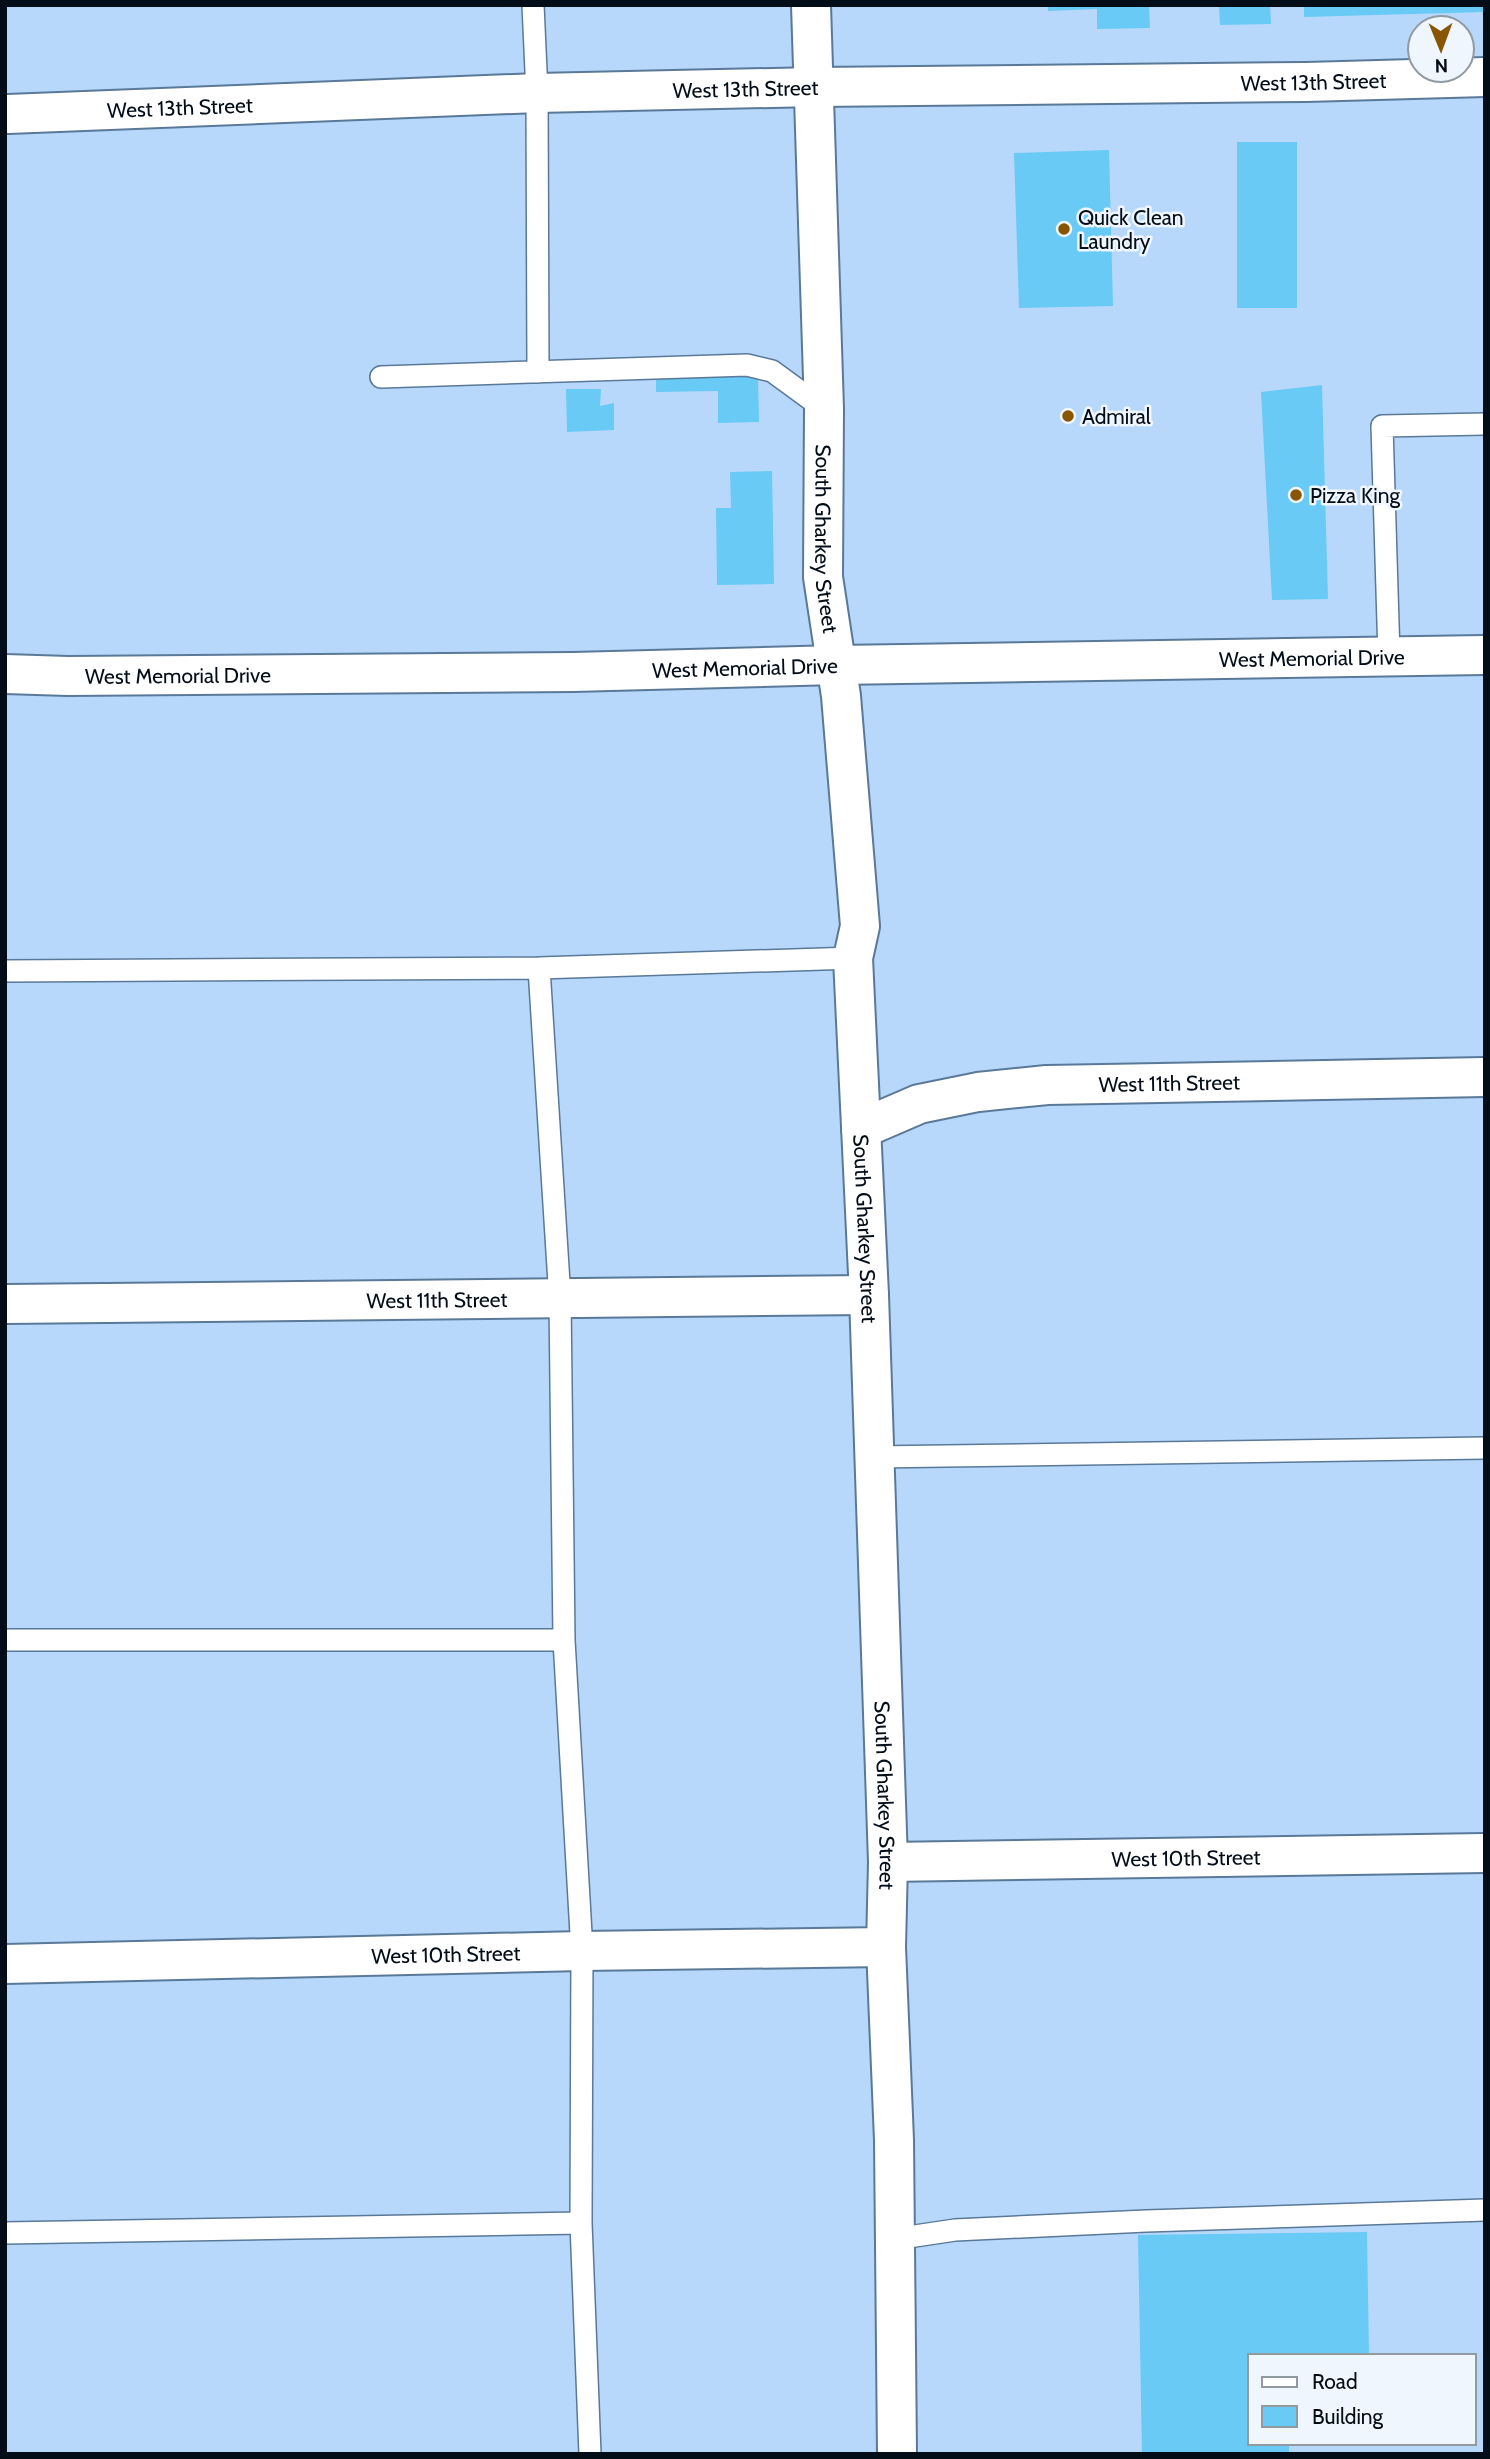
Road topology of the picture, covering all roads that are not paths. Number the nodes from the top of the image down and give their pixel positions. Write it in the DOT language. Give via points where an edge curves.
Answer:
graph roads {
  1 [pos="533,5"];
  2 [pos="811,5"];
  3 [pos="1485,77"];
  4 [pos="815,87"];
  5 [pos="537,93"];
  6 [pos="8,114"];
  7 [pos="538,372"];
  8 [pos="381,377"];
  9 [pos="824,409"];
  10 [pos="1485,424"];
  11 [pos="1485,655"];
  12 [pos="1389,656"];
  13 [pos="837,665"];
  14 [pos="5,674"];
  15 [pos="853,958"];
  16 [pos="539,968"];
  17 [pos="5,971"];
  18 [pos="1485,1077"];
  19 [pos="861,1129"];
  20 [pos="869,1295"];
  21 [pos="559,1298"];
  22 [pos="5,1304"];
  23 [pos="1485,1448"];
  24 [pos="874,1457"];
  25 [pos="5,1640"];
  26 [pos="564,1640"];
  27 [pos="1485,1853"];
  28 [pos="888,1862"];
  29 [pos="886,1947"];
  30 [pos="582,1951"];
  31 [pos="5,1964"];
  32 [pos="1485,2210"];
  33 [pos="581,2223"];
  34 [pos="5,2233"];
  35 [pos="895,2239"];
  36 [pos="590,2454"];
  37 [pos="897,2454"];
  1 -- 5 [label="lane"];
  2 -- 4 [label="street, South Gharkey Street"];
  3 -- 4 [label="street, West 13th Street"];
  4 -- 5 [label="street, West 13th Street"];
  4 -- 9 [label="street, South Gharkey Street"];
  5 -- 6 [label="street, West 13th Street"];
  5 -- 7 [label="lane"];
  7 -- 8 [label="lane"];
  7 -- 9 [label="lane" via="747,365 772,371"];
  9 -- 13 [label="street, South Gharkey Street" via="823,577"];
  10 -- 12 [label="lane" via="1382,426"];
  11 -- 12 [label="street, West Memorial Drive"];
  12 -- 13 [label="street, West Memorial Drive"];
  13 -- 14 [label="street, West Memorial Drive" via="546,672"];
  13 -- 15 [label="street, South Gharkey Street" via="860,926"];
  15 -- 16 [label="lane"];
  15 -- 19 [label="street, South Gharkey Street"];
  16 -- 17 [label="lane"];
  16 -- 21 [label="lane"];
  18 -- 19 [label="street, West 11th Street" via="1047,1085 919,1104"];
  19 -- 20 [label="street, South Gharkey Street"];
  20 -- 21 [label="street, West 11th Street"];
  20 -- 24 [label="street, South Gharkey Street"];
  21 -- 22 [label="street, West 11th Street"];
  21 -- 26 [label="lane"];
  23 -- 24 [label="lane"];
  24 -- 28 [label="street, South Gharkey Street"];
  25 -- 26 [label="lane"];
  26 -- 30 [label="lane"];
  27 -- 28 [label="street, West 10th Street"];
  28 -- 29 [label="street, South Gharkey Street"];
  29 -- 30 [label="street, West 10th Street"];
  29 -- 35 [label="street, South Gharkey Street"];
  30 -- 31 [label="street, West 10th Street"];
  30 -- 33 [label="lane"];
  32 -- 35 [label="lane" via="955,2230"];
  33 -- 34 [label="lane"];
  33 -- 36 [label="lane"];
  35 -- 37 [label="street, South Gharkey Street"];
}
